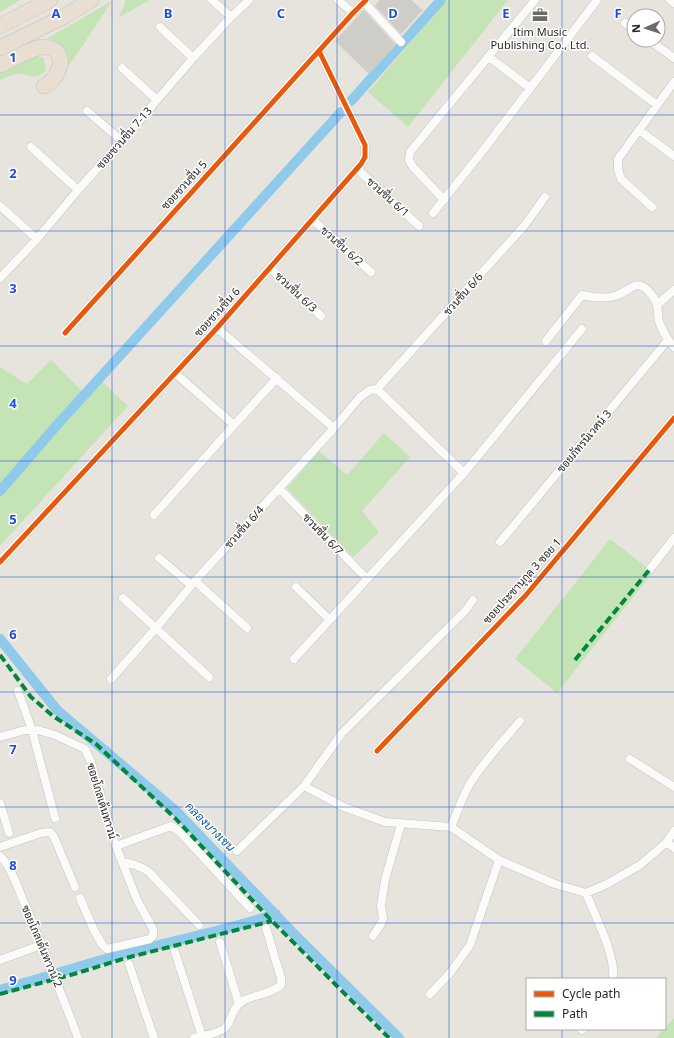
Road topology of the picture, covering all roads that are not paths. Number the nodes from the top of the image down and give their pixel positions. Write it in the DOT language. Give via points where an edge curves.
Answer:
graph roads {
  1 [pos="91,0"];
  2 [pos="212,0"];
  3 [pos="249,0"];
  4 [pos="338,0"];
  5 [pos="535,0"];
  6 [pos="670,0"];
  7 [pos="365,1"];
  8 [pos="594,1"];
  9 [pos="46,2"];
  10 [pos="674,3"];
  11 [pos="353,12"];
  12 [pos="231,17"];
  13 [pos="0,26"];
  14 [pos="160,27"];
  15 [pos="401,42"];
  16 [pos="0,48"];
  17 [pos="660,48"];
  18 [pos="319,51"];
  19 [pos="592,56"];
  20 [pos="489,57"];
  21 [pos="193,58"];
  22 [pos="674,58"];
  23 [pos="0,65"];
  24 [pos="122,68"];
  25 [pos="674,82"];
  26 [pos="44,86"];
  27 [pos="530,88"];
  28 [pos="157,100"];
  29 [pos="657,105"];
  30 [pos="87,111"];
  31 [pos="639,130"];
  32 [pos="122,141"];
  33 [pos="31,147"];
  34 [pos="674,156"];
  35 [pos="357,169"];
  36 [pos="78,190"];
  37 [pos="545,197"];
  38 [pos="444,200"];
  39 [pos="0,206"];
  40 [pos="652,207"];
  41 [pos="433,213"];
  42 [pos="313,220"];
  43 [pos="419,226"];
  44 [pos="37,239"];
  45 [pos="270,268"];
  46 [pos="371,272"];
  47 [pos="0,278"];
  48 [pos="674,290"];
  49 [pos="657,305"];
  50 [pos="321,316"];
  51 [pos="217,328"];
  52 [pos="582,329"];
  53 [pos="65,333"];
  54 [pos="668,340"];
  55 [pos="546,341"];
  56 [pos="674,347"];
  57 [pos="175,373"];
  58 [pos="277,378"];
  59 [pos="377,389"];
  60 [pos="674,418"];
  61 [pos="234,425"];
  62 [pos="334,428"];
  63 [pos="464,473"];
  64 [pos="279,488"];
  65 [pos="154,515"];
  66 [pos="674,538"];
  67 [pos="500,542"];
  68 [pos="159,558"];
  69 [pos="0,562"];
  70 [pos="650,569"];
  71 [pos="367,579"];
  72 [pos="193,583"];
  73 [pos="296,587"];
  74 [pos="122,598"];
  75 [pos="472,600"];
  76 [pos="330,620"];
  77 [pos="156,628"];
  78 [pos="247,628"];
  79 [pos="294,659"];
  80 [pos="209,677"];
  81 [pos="111,679"];
  82 [pos="18,691"];
  83 [pos="520,721"];
  84 [pos="32,730"];
  85 [pos="0,737"];
  86 [pos="377,751"];
  87 [pos="630,759"];
  88 [pos="304,786"];
  89 [pos="674,787"];
  90 [pos="0,803"];
  91 [pos="55,818"];
  92 [pos="401,824"];
  93 [pos="452,827"];
  94 [pos="674,831"];
  95 [pos="9,833"];
  96 [pos="667,842"];
  97 [pos="116,846"];
  98 [pos="0,847"];
  99 [pos="674,848"];
  100 [pos="237,851"];
  101 [pos="0,856"];
  102 [pos="499,860"];
  103 [pos="122,862"];
  104 [pos="75,887"];
  105 [pos="586,893"];
  106 [pos="80,898"];
  107 [pos="250,908"];
  108 [pos="199,926"];
  109 [pos="266,928"];
  110 [pos="373,936"];
  111 [pos="220,942"];
  112 [pos="41,945"];
  113 [pos="175,952"];
  114 [pos="0,960"];
  115 [pos="129,964"];
  116 [pos="613,978"];
  117 [pos="430,994"];
  118 [pos="239,1004"];
  119 [pos="198,1037"];
  120 [pos="78,1038"];
  121 [pos="154,1038"];
  1 -- 16 [label="highway" via="65,16"];
  2 -- 12 [label="street"];
  3 -- 12 [label="street, ซอยชวนชื่น 7-13"];
  4 -- 11 [label="street"];
  5 -- 20 [label="street"];
  6 -- 10 [label="street"];
  7 -- 11 [label="street, ซอยชวนชื่น 5"];
  7 -- 15 [label="street"];
  8 -- 27 [label="street"];
  9 -- 13 [label="highway"];
  11 -- 18 [label="street, ซอยชวนชื่น 5"];
  12 -- 21 [label="street, ซอยชวนชื่น 7-13"];
  14 -- 21 [label="street"];
  17 -- 22 [label="street"];
  18 -- 35 [label="street, ซอยชวนชื่น 6" via="365,145 366,157"];
  18 -- 53 [label="street, ซอยชวนชื่น 5"];
  19 -- 29 [label="street"];
  20 -- 27 [label="street"];
  20 -- 38 [label="street" via="410,152 409,160 413,166"];
  21 -- 28 [label="street, ซอยชวนชื่น 7-13"];
  23 -- 26 [label="highway" via="45,46 54,49 60,57 60,70 52,81"];
  24 -- 28 [label="street"];
  25 -- 29 [label="street"];
  27 -- 38 [label="street"];
  28 -- 32 [label="street, ซอยชวนชื่น 7-13"];
  29 -- 31 [label="street"];
  30 -- 32 [label="street"];
  31 -- 34 [label="street"];
  31 -- 40 [label="street" via="618,159 618,169 621,179"];
  32 -- 36 [label="street, ซอยชวนชื่น 7-13"];
  33 -- 36 [label="street"];
  35 -- 42 [label="street, ซอยชวนชื่น 6"];
  35 -- 43 [label="street, ชวนชื่น 6/1"];
  36 -- 44 [label="street, ซอยชวนชื่น 7-13"];
  37 -- 59 [label="street, ชวนชื่น 6/6" via="524,226"];
  38 -- 41 [label="street"];
  39 -- 44 [label="street"];
  42 -- 45 [label="street, ซอยชวนชื่น 6"];
  42 -- 46 [label="street, ชวนชื่น 6/2"];
  44 -- 47 [label="street, ซอยชวนชื่น 7-13"];
  45 -- 50 [label="street, ชวนชื่น 6/3"];
  45 -- 51 [label="street, ซอยชวนชื่น 6"];
  48 -- 49 [label="street"];
  49 -- 54 [label="street" via="659,322"];
  49 -- 55 [label="street" via="648,291 637,284 616,296 582,295"];
  51 -- 57 [label="street, ซอยชวนชื่น 6"];
  51 -- 58 [label="street"];
  52 -- 63 [label="street"];
  54 -- 56 [label="street"];
  54 -- 67 [label="street, ซอยภัทรนิเวศน์ 3"];
  57 -- 61 [label="street"];
  57 -- 69 [label="street, ซอยชวนชื่น 6"];
  58 -- 61 [label="street"];
  58 -- 62 [label="street"];
  59 -- 62 [label="street, ชวนชื่น 6/4" via="370,390 360,397"];
  59 -- 63 [label="street"];
  60 -- 86 [label="street, ซอยประชานุกูล 3 ซอย 1" via="526,595"];
  61 -- 65 [label="street"];
  62 -- 64 [label="street, ชวนชื่น 6/4"];
  63 -- 71 [label="street"];
  64 -- 71 [label="street, ชวนชื่น 6/7"];
  64 -- 72 [label="street, ชวนชื่น 6/4"];
  66 -- 70 [label="street"];
  68 -- 72 [label="street"];
  71 -- 76 [label="street"];
  72 -- 77 [label="street, ชวนชื่น 6/4"];
  72 -- 78 [label="street"];
  73 -- 76 [label="street"];
  74 -- 77 [label="street"];
  75 -- 88 [label="street" via="465,611 342,733"];
  76 -- 79 [label="street"];
  77 -- 80 [label="street"];
  77 -- 81 [label="street, ชวนชื่น 6/4"];
  82 -- 84 [label="street"];
  83 -- 93 [label="street" via="472,780"];
  84 -- 85 [label="street, ซอยโกลเด้นทาวน์"];
  84 -- 91 [label="street"];
  84 -- 97 [label="street, ซอยโกลเด้นทาวน์" via="55,735 85,749"];
  87 -- 89 [label="street"];
  88 -- 92 [label="street" via="344,807 385,822"];
  88 -- 100 [label="street"];
  90 -- 95 [label="street"];
  92 -- 93 [label="street"];
  92 -- 110 [label="street" via="385,880 381,924"];
  93 -- 102 [label="street"];
  94 -- 96 [label="street"];
  96 -- 99 [label="street"];
  96 -- 105 [label="street" via="640,865"];
  97 -- 103 [label="street, ซอยโกลเด้นทาวน์"];
  97 -- 107 [label="street" via="171,826 179,831"];
  98 -- 104 [label="street" via="50,832"];
  101 -- 112 [label="street, ซอยโกลเด้นทาวน์ 2" via="14,880"];
  102 -- 105 [label="street" via="555,884"];
  102 -- 117 [label="street" via="470,946"];
  103 -- 106 [label="street, ซอยโกลเด้นทาวน์" via="137,900 153,929 153,936 150,939 107,949 103,947"];
  103 -- 108 [label="street" via="143,867"];
  105 -- 116 [label="street" via="611,957"];
  109 -- 118 [label="street" via="281,985 276,990"];
  111 -- 118 [label="street"];
  112 -- 114 [label="street"];
  112 -- 120 [label="street, ซอยโกลเด้นทาวน์ 2"];
  113 -- 119 [label="street"];
  115 -- 121 [label="street"];
  118 -- 119 [label="street" via="227,1026"];
}
